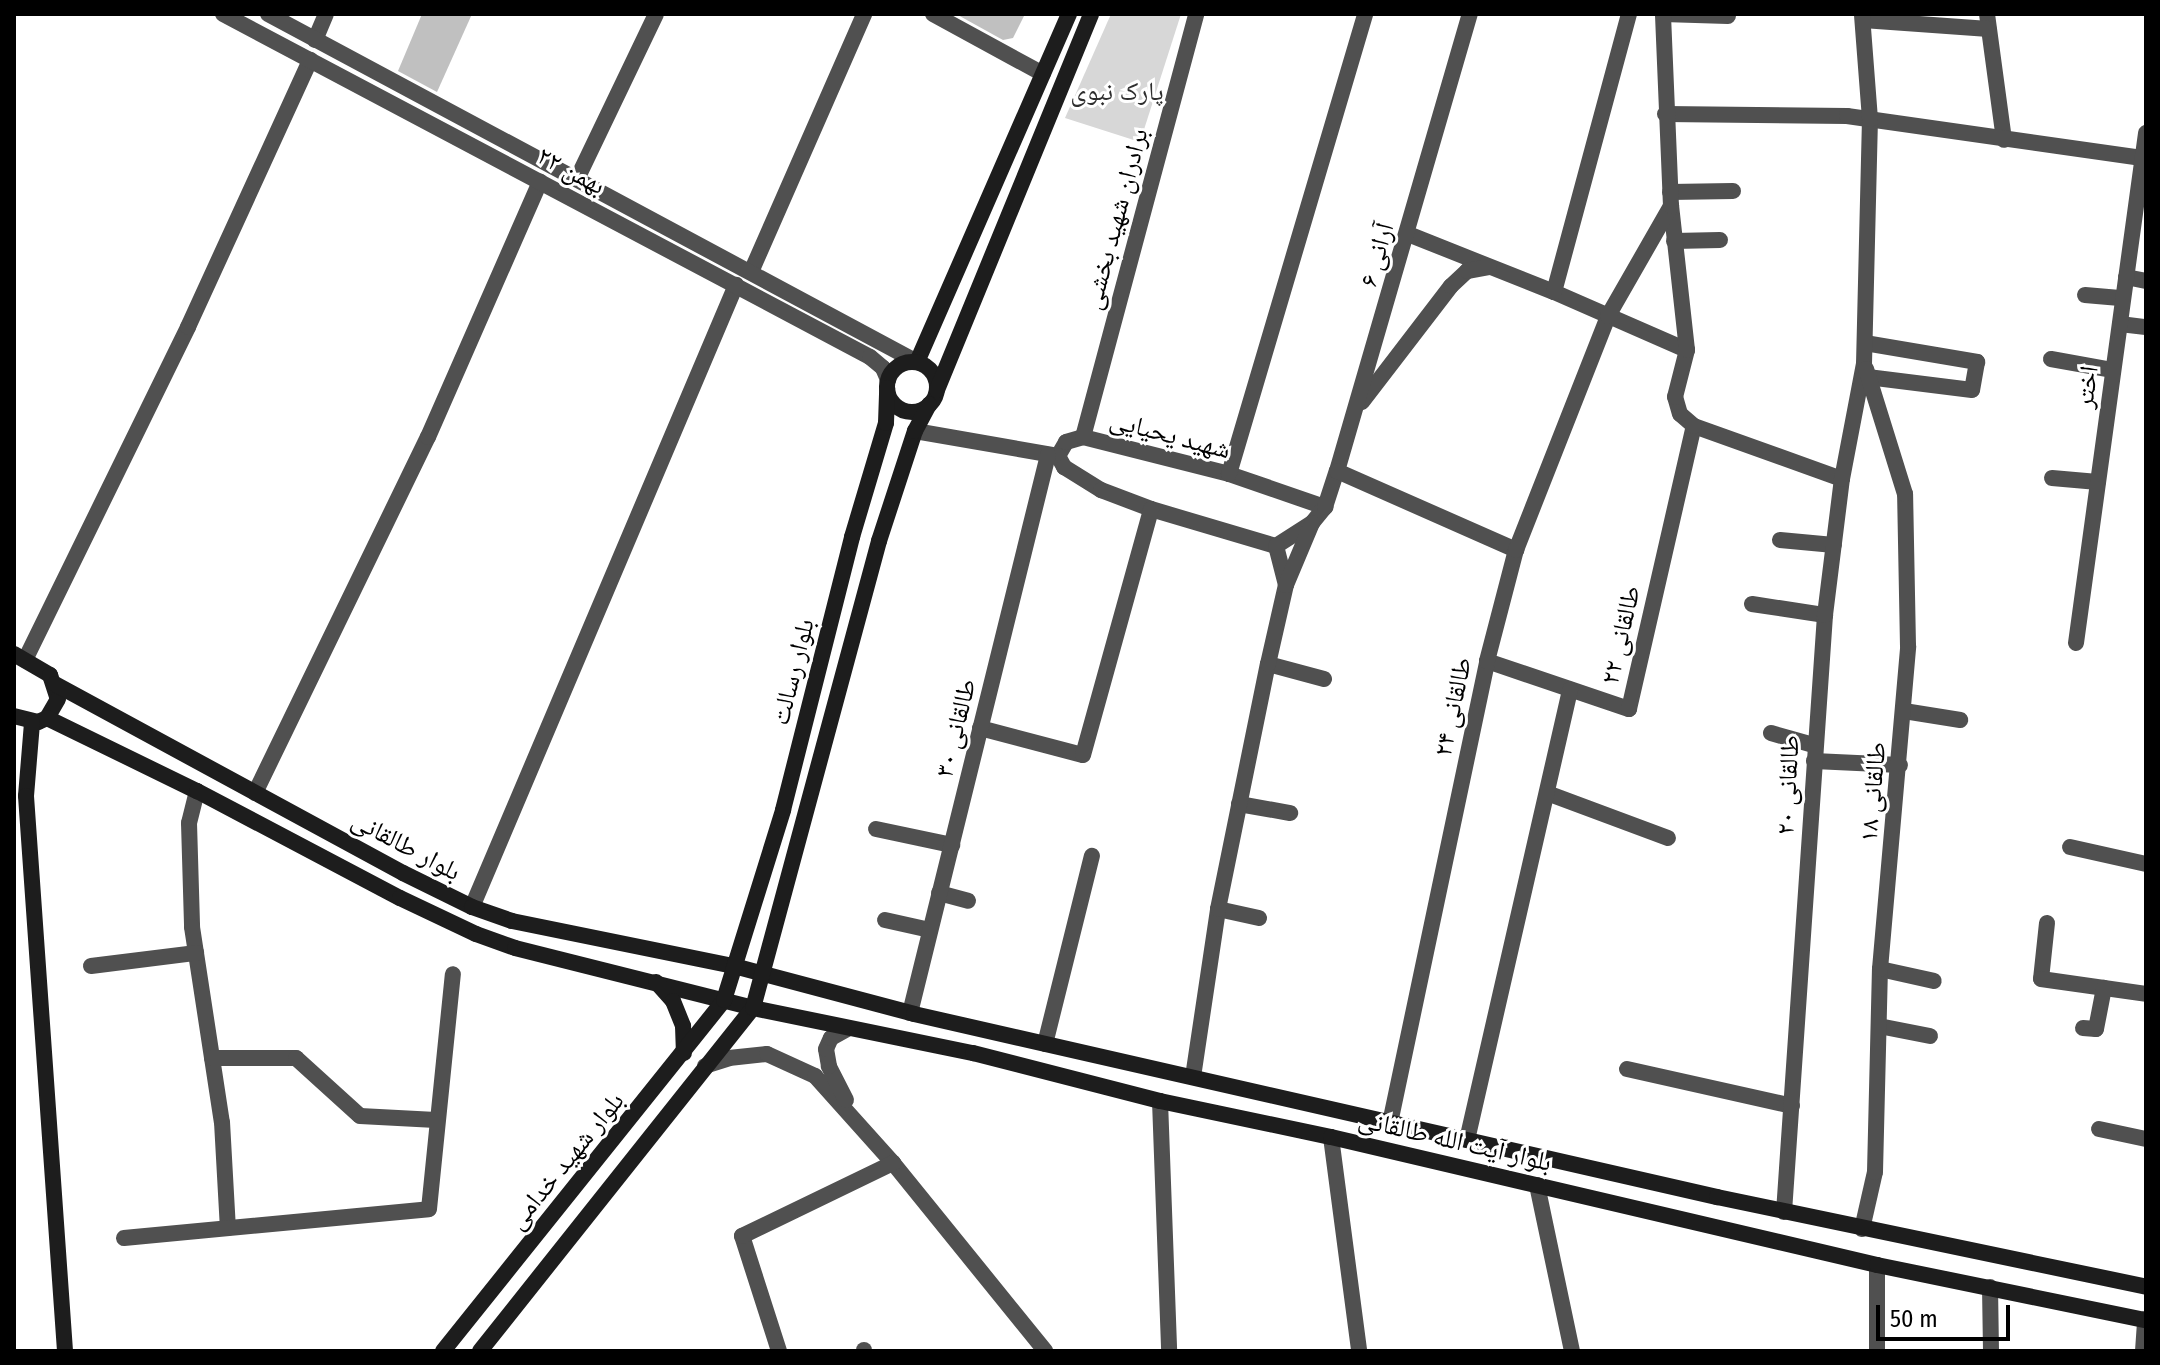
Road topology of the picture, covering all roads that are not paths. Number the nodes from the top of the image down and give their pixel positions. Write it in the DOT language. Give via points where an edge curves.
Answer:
graph roads {
  1 [pos="223,14"];
  2 [pos="268,14"];
  3 [pos="326,14"];
  4 [pos="656,14"];
  5 [pos="864,14"];
  6 [pos="933,14"];
  7 [pos="1069,14"];
  8 [pos="1091,14"];
  9 [pos="1196,14"];
  10 [pos="1365,14"];
  11 [pos="1470,14"];
  12 [pos="1629,14"];
  13 [pos="1663,14"];
  14 [pos="1728,16"];
  15 [pos="1862,17"];
  16 [pos="1988,21"];
  17 [pos="315,40"];
  18 [pos="310,60"];
  19 [pos="1043,74"];
  20 [pos="1665,114"];
  21 [pos="1870,119"];
  22 [pos="2146,137"];
  23 [pos="2004,140"];
  24 [pos="2142,158"];
  25 [pos="577,179"];
  26 [pos="540,182"];
  27 [pos="1733,191"];
  28 [pos="1670,199"];
  29 [pos="1408,234"];
  30 [pos="1720,240"];
  31 [pos="1674,241"];
  32 [pos="1489,267"];
  33 [pos="751,272"];
  34 [pos="2126,277"];
  35 [pos="2146,281"];
  36 [pos="736,285"];
  37 [pos="1554,292"];
  38 [pos="2085,295"];
  39 [pos="2123,298"];
  40 [pos="1608,316"];
  41 [pos="2120,324"];
  42 [pos="2146,327"];
  43 [pos="1865,343"];
  44 [pos="1687,350"];
  45 [pos="2051,359"];
  46 [pos="917,362"];
  47 [pos="1866,370"];
  48 [pos="2113,370"];
  49 [pos="888,384"];
  50 [pos="933,397"];
  51 [pos="1355,411"];
  52 [pos="1694,426"];
  53 [pos="915,431"];
  54 [pos="1083,437"];
  55 [pos="1053,456"];
  56 [pos="1337,471"];
  57 [pos="1229,474"];
  58 [pos="2052,478"];
  59 [pos="1842,479"];
  60 [pos="2098,482"];
  61 [pos="1325,507"];
  62 [pos="1151,509"];
  63 [pos="1312,523"];
  64 [pos="1780,540"];
  65 [pos="1834,545"];
  66 [pos="1276,546"];
  67 [pos="1516,550"];
  68 [pos="1286,585"];
  69 [pos="1752,604"];
  70 [pos="1825,615"];
  71 [pos="2076,643"];
  72 [pos="20,657"];
  73 [pos="1487,661"];
  74 [pos="1268,664"];
  75 [pos="1324,679"];
  76 [pos="55,684"];
  77 [pos="1570,690"];
  78 [pos="1904,711"];
  79 [pos="14,716"];
  80 [pos="40,720"];
  81 [pos="1960,720"];
  82 [pos="980,728"];
  83 [pos="1771,733"];
  84 [pos="1814,753"];
  85 [pos="14,764"];
  86 [pos="1900,765"];
  87 [pos="197,791"];
  88 [pos="255,793"];
  89 [pos="1547,793"];
  90 [pos="26,796"];
  91 [pos="1239,804"];
  92 [pos="1290,813"];
  93 [pos="876,829"];
  94 [pos="1668,838"];
  95 [pos="952,845"];
  96 [pos="2070,847"];
  97 [pos="1092,856"];
  98 [pos="2146,864"];
  99 [pos="939,893"];
  100 [pos="968,901"];
  101 [pos="472,907"];
  102 [pos="1218,909"];
  103 [pos="1259,918"];
  104 [pos="885,920"];
  105 [pos="2047,923"];
  106 [pos="930,930"];
  107 [pos="196,953"];
  108 [pos="91,966"];
  109 [pos="734,966"];
  110 [pos="1880,969"];
  111 [pos="453,974"];
  112 [pos="762,975"];
  113 [pos="655,981"];
  114 [pos="1934,981"];
  115 [pos="2104,988"];
  116 [pos="2146,994"];
  117 [pos="724,1000"];
  118 [pos="753,1008"];
  119 [pos="910,1013"];
  120 [pos="1879,1026"];
  121 [pos="2083,1028"];
  122 [pos="847,1029"];
  123 [pos="978,1029"];
  124 [pos="1930,1036"];
  125 [pos="1045,1044"];
  126 [pos="684,1053"];
  127 [pos="973,1053"];
  128 [pos="212,1058"];
  129 [pos="705,1066"];
  130 [pos="1627,1069"];
  131 [pos="1193,1077"];
  132 [pos="1160,1101"];
  133 [pos="1792,1106"];
  134 [pos="856,1119"];
  135 [pos="436,1120"];
  136 [pos="1390,1123"];
  137 [pos="2099,1129"];
  138 [pos="1331,1137"];
  139 [pos="2146,1139"];
  140 [pos="1467,1140"];
  141 [pos="1542,1158"];
  142 [pos="893,1163"];
  143 [pos="1537,1185"];
  144 [pos="1784,1212"];
  145 [pos="228,1228"];
  146 [pos="1862,1229"];
  147 [pos="124,1238"];
  148 [pos="1877,1265"];
  149 [pos="1990,1287"];
  150 [pos="2146,1287"];
  151 [pos="2145,1319"];
  152 [pos="65,1351"];
  153 [pos="443,1351"];
  154 [pos="480,1351"];
  155 [pos="779,1351"];
  156 [pos="1045,1351"];
  157 [pos="1169,1351"];
  158 [pos="1359,1351"];
  159 [pos="1572,1351"];
  160 [pos="1877,1351"];
  161 [pos="1991,1351"];
  162 [pos="2143,1351"];
  1 -- 18 [label="street, ۲۲ بهمن"];
  2 -- 17 [label="street, ۲۲ بهمن"];
  3 -- 17 [label="street"];
  4 -- 25 [label="street"];
  5 -- 33 [label="street"];
  6 -- 19 [label="street"];
  7 -- 19 [label="main road"];
  8 -- 50 [label="main road, بلوار رسالت"];
  9 -- 54 [label="street, برادران شهید بخشی"];
  10 -- 57 [label="street"];
  11 -- 29 [label="street, آرانی ۶"];
  12 -- 37 [label="street"];
  13 -- 14 [label="street"];
  13 -- 20 [label="street"];
  15 -- 16 [label="street"];
  15 -- 21 [label="street"];
  16 -- 23 [label="street"];
  17 -- 25 [label="street, ۲۲ بهمن"];
  18 -- 26 [label="street, ۲۲ بهمن"];
  18 -- 72 [label="street" via="188,327"];
  19 -- 46 [label="main road"];
  20 -- 21 [label="street"];
  20 -- 28 [label="street"];
  21 -- 23 [label="street"];
  21 -- 43 [label="street"];
  22 -- 24 [label="street, اختر"];
  23 -- 24 [label="street"];
  24 -- 34 [label="street, اختر"];
  25 -- 33 [label="street, ۲۲ بهمن"];
  26 -- 36 [label="street, ۲۲ بهمن"];
  26 -- 88 [label="street" via="428,437"];
  27 -- 28 [label="street"];
  28 -- 31 [label="street"];
  28 -- 40 [label="street, طالقانی ۲۴"];
  29 -- 32 [label="street"];
  29 -- 51 [label="street, آرانی ۶"];
  30 -- 31 [label="street"];
  31 -- 44 [label="street"];
  32 -- 37 [label="street"];
  32 -- 51 [label="street" via="1467,271 1451,286"];
  33 -- 46 [label="street, ۲۲ بهمن"];
  34 -- 35 [label="street"];
  34 -- 39 [label="street, اختر"];
  36 -- 49 [label="street, ۲۲ بهمن" via="870,357 883,368"];
  36 -- 101 [label="street"];
  37 -- 40 [label="street"];
  38 -- 39 [label="street"];
  39 -- 41 [label="street, اختر"];
  40 -- 44 [label="street"];
  40 -- 67 [label="street, طالقانی ۲۴"];
  41 -- 42 [label="street"];
  41 -- 48 [label="street, اختر"];
  43 -- 47 [label="street"];
  43 -- 47 [label="street" via="1977,362 1972,390"];
  44 -- 52 [label="street" via="1675,397 1680,414"];
  45 -- 48 [label="street"];
  46 -- 49 [label="main road" via="896,367"];
  46 -- 50 [label="main road" via="934,375"];
  47 -- 59 [label="street, طالقانی ۲۰"];
  47 -- 78 [label="street, طالقانی ۱۸" via="1905,494"];
  48 -- 60 [label="street, اختر"];
  49 -- 50 [label="main road" via="899,408 914,412"];
  49 -- 109 [label="main road, بلوار رسالت" via="886,423 783,810"];
  50 -- 53 [label="main road, بلوار رسالت"];
  51 -- 56 [label="street, آرانی ۶"];
  52 -- 59 [label="street"];
  52 -- 77 [label="street, طالقانی ۲۲" via="1629,709"];
  53 -- 55 [label="street"];
  53 -- 112 [label="main road, بلوار رسالت" via="879,541"];
  54 -- 55 [label="street, شهید یحیایی" via="1066,442"];
  54 -- 57 [label="street, شهید یحیایی"];
  55 -- 62 [label="street" via="1101,490"];
  55 -- 82 [label="street, طالقانی ۳۰"];
  56 -- 61 [label="street, آرانی ۶"];
  56 -- 67 [label="street"];
  57 -- 61 [label="street, شهید یحیایی"];
  58 -- 60 [label="street"];
  59 -- 65 [label="street, طالقانی ۲۰"];
  60 -- 71 [label="street, اختر"];
  61 -- 63 [label="street"];
  62 -- 66 [label="street"];
  62 -- 82 [label="street" via="1083,755"];
  63 -- 66 [label="street"];
  63 -- 68 [label="street"];
  64 -- 65 [label="street"];
  65 -- 70 [label="street, طالقانی ۲۰"];
  66 -- 68 [label="street"];
  67 -- 73 [label="street, طالقانی ۲۴"];
  68 -- 74 [label="street"];
  69 -- 70 [label="street"];
  70 -- 84 [label="street, طالقانی ۲۰"];
  72 -- 76 [label="main road, بلوار طالقانی" via="50,675"];
  73 -- 77 [label="street"];
  73 -- 136 [label="street, طالقانی ۲۴"];
  74 -- 75 [label="street"];
  74 -- 91 [label="street"];
  76 -- 80 [label="main road" via="58,699"];
  76 -- 88 [label="main road, بلوار طالقانی"];
  77 -- 89 [label="street, طالقانی ۲۲"];
  78 -- 81 [label="street"];
  78 -- 86 [label="street, طالقانی ۱۸"];
  79 -- 80 [label="main road, بلوار طالقانی"];
  80 -- 87 [label="main road, بلوار طالقانی"];
  80 -- 90 [label="main road"];
  82 -- 95 [label="street, طالقانی ۳۰"];
  83 -- 84 [label="street"];
  84 -- 86 [label="street"];
  84 -- 133 [label="street, طالقانی ۲۰"];
  85 -- 90 [label="main road"];
  86 -- 110 [label="street, طالقانی ۱۸"];
  87 -- 107 [label="street" via="189,823"];
  87 -- 113 [label="main road, بلوار طالقانی" via="476,934"];
  88 -- 101 [label="main road, بلوار طالقانی"];
  89 -- 94 [label="street"];
  89 -- 140 [label="street, طالقانی ۲۲"];
  90 -- 152 [label="main road"];
  91 -- 92 [label="street"];
  91 -- 102 [label="street"];
  93 -- 95 [label="street"];
  95 -- 99 [label="street, طالقانی ۳۰"];
  96 -- 98 [label="street"];
  97 -- 125 [label="street"];
  99 -- 100 [label="street"];
  99 -- 106 [label="street, طالقانی ۳۰"];
  101 -- 109 [label="main road, بلوار طالقانی" via="512,921"];
  102 -- 103 [label="street"];
  102 -- 131 [label="street"];
  104 -- 106 [label="street"];
  105 -- 115 [label="street" via="2041,979"];
  106 -- 119 [label="street, طالقانی ۳۰"];
  107 -- 108 [label="street"];
  107 -- 128 [label="street"];
  109 -- 112 [label="main road, بلوار طالقانی"];
  109 -- 117 [label="main road, بلوار رسالت"];
  110 -- 114 [label="street"];
  110 -- 120 [label="street, طالقانی ۱۸"];
  111 -- 135 [label="street"];
  112 -- 118 [label="main road, بلوار رسالت"];
  112 -- 119 [label="main road, بلوار آیت الله طالقانی"];
  113 -- 117 [label="main road, بلوار طالقانی"];
  113 -- 126 [label="main road" via="673,1001 683,1026"];
  115 -- 116 [label="street"];
  115 -- 121 [label="street" via="2096,1029"];
  117 -- 118 [label="main road, بلوار طالقانی"];
  117 -- 126 [label="main road, بلوار شهید خدامی"];
  118 -- 122 [label="main road, بلوار آیت الله طالقانی"];
  118 -- 129 [label="main road, بلوار شهید خدامی"];
  119 -- 123 [label="main road, بلوار آیت الله طالقانی"];
  120 -- 124 [label="street"];
  120 -- 146 [label="street, طالقانی ۱۸" via="1875,1172"];
  122 -- 127 [label="main road, بلوار آیت الله طالقانی"];
  122 -- 134 [label="street" via="831,1038 826,1049"];
  123 -- 125 [label="main road, بلوار آیت الله طالقانی"];
  123 -- 127 [label="main road"];
  125 -- 131 [label="main road, بلوار آیت الله طالقانی"];
  126 -- 153 [label="main road, بلوار شهید خدامی"];
  127 -- 132 [label="main road, بلوار آیت الله طالقانی"];
  128 -- 135 [label="street" via="296,1058 360,1116"];
  128 -- 145 [label="street"];
  129 -- 134 [label="street" via="755,1054 780,1057 815,1076"];
  129 -- 154 [label="main road, بلوار شهید خدامی"];
  130 -- 133 [label="street"];
  131 -- 136 [label="main road, بلوار آیت الله طالقانی"];
  132 -- 138 [label="main road, بلوار آیت الله طالقانی"];
  132 -- 157 [label="street"];
  133 -- 144 [label="street, طالقانی ۲۰"];
  134 -- 142 [label="street"];
  135 -- 145 [label="street" via="429,1209"];
  136 -- 140 [label="main road, بلوار آیت الله طالقانی"];
  137 -- 139 [label="street"];
  138 -- 143 [label="main road, بلوار آیت الله طالقانی"];
  138 -- 158 [label="street"];
  140 -- 141 [label="main road, بلوار آیت الله طالقانی"];
  141 -- 143 [label="main road"];
  141 -- 144 [label="main road, بلوار آیت الله طالقانی"];
  142 -- 155 [label="street" via="742,1236"];
  142 -- 156 [label="street"];
  143 -- 148 [label="main road, بلوار آیت الله طالقانی"];
  143 -- 159 [label="street"];
  144 -- 146 [label="main road, بلوار آیت الله طالقانی"];
  145 -- 147 [label="street"];
  146 -- 150 [label="main road, بلوار آیت الله طالقانی"];
  148 -- 149 [label="main road, بلوار آیت الله طالقانی"];
  148 -- 160 [label="street"];
  149 -- 151 [label="main road, بلوار آیت الله طالقانی"];
  149 -- 161 [label="street"];
  151 -- 162 [label="street"];
}
